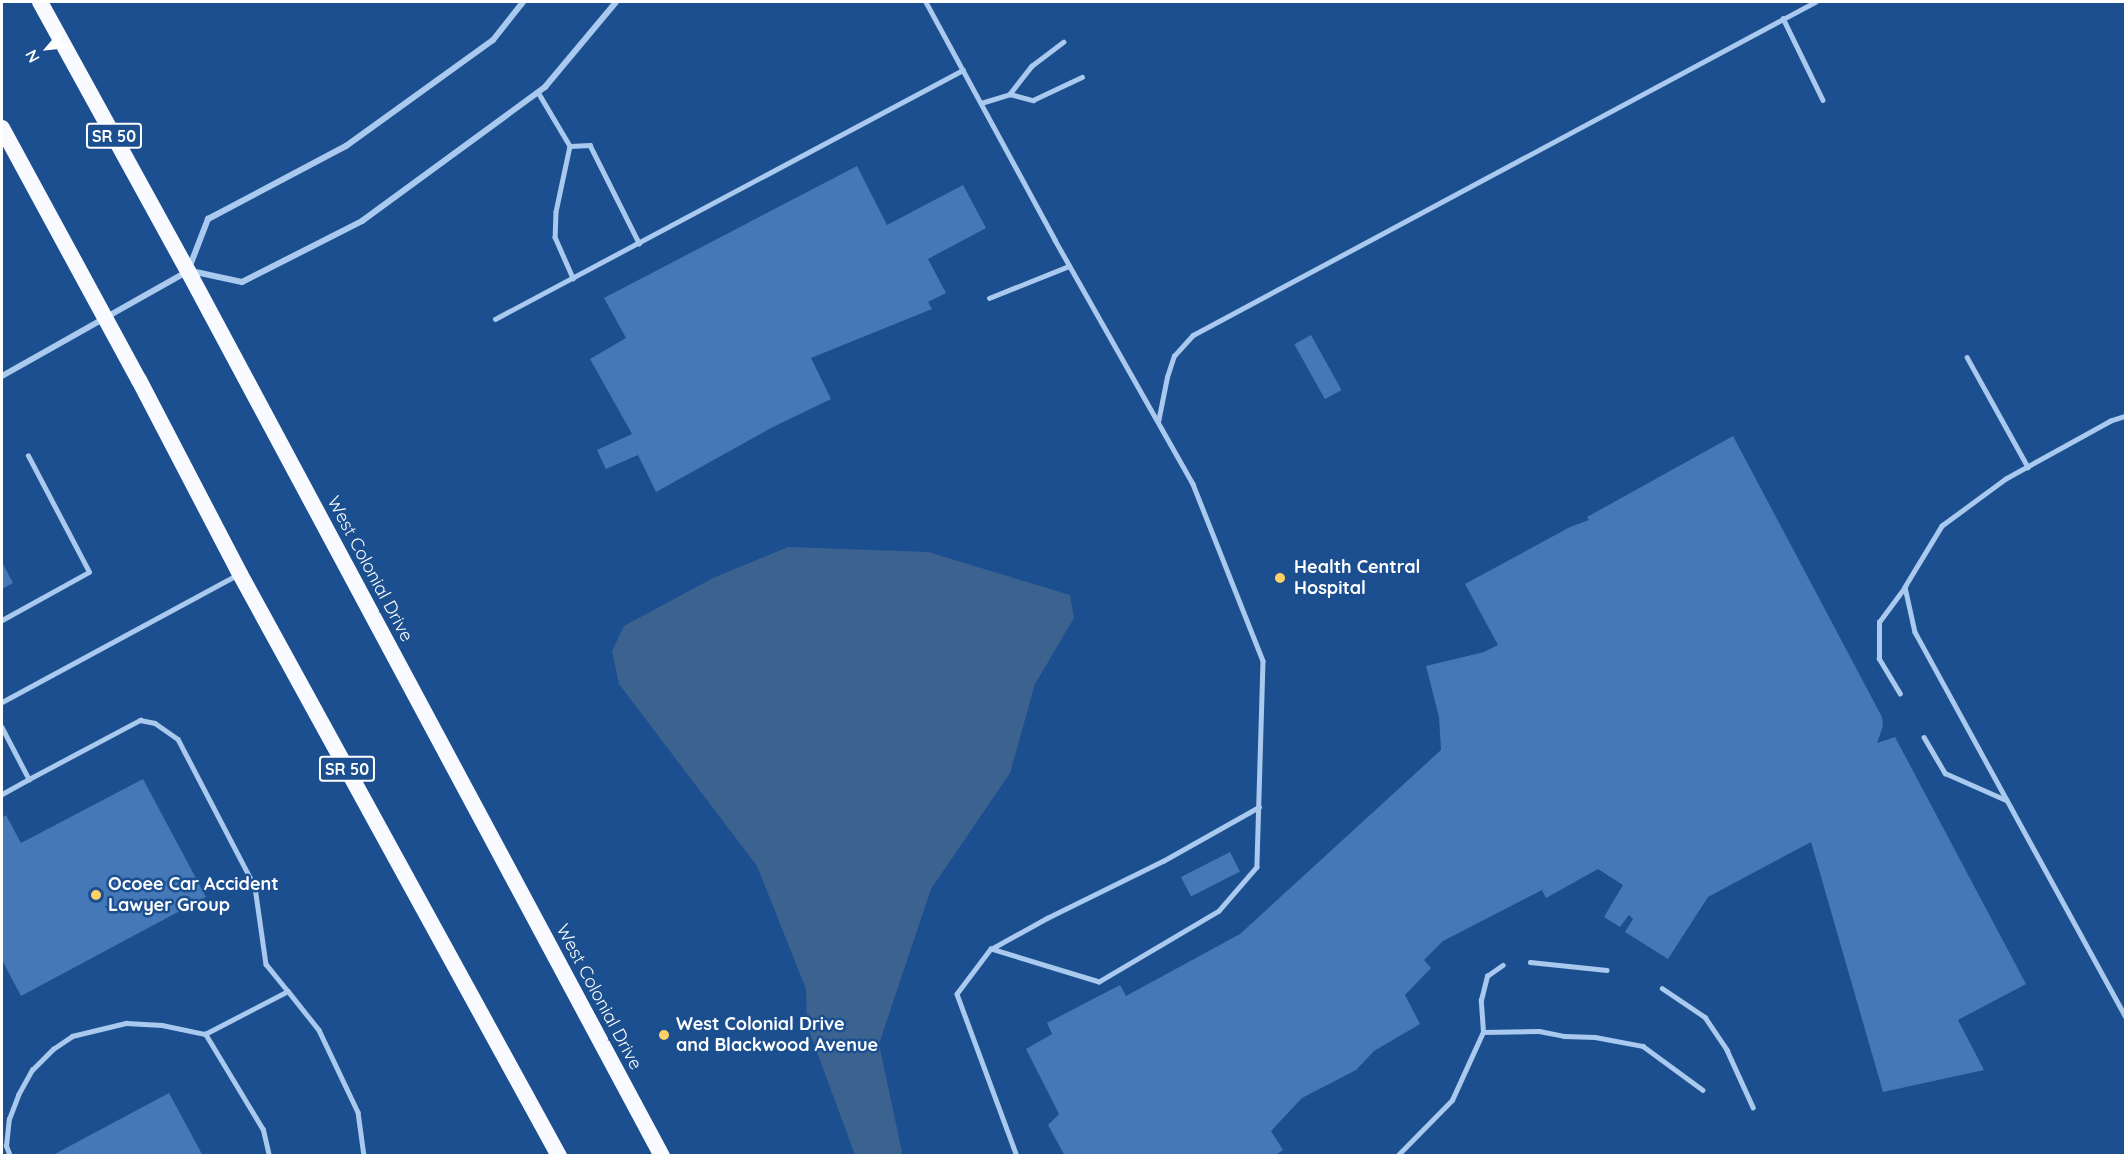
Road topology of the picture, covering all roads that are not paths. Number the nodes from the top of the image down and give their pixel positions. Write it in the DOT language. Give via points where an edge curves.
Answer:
graph roads {
  1 [pos="40,2"];
  2 [pos="524,2"];
  3 [pos="616,2"];
  4 [pos="926,2"];
  5 [pos="1815,2"];
  6 [pos="1783,18"];
  7 [pos="1064,42"];
  8 [pos="963,70"];
  9 [pos="1082,76"];
  10 [pos="538,92"];
  11 [pos="1010,94"];
  12 [pos="1823,100"];
  13 [pos="981,103"];
  14 [pos="2,128"];
  15 [pos="570,146"];
  16 [pos="639,243"];
  17 [pos="1069,266"];
  18 [pos="188,271"];
  19 [pos="573,278"];
  20 [pos="989,298"];
  21 [pos="105,316"];
  22 [pos="495,319"];
  23 [pos="1967,357"];
  24 [pos="2,376"];
  25 [pos="2126,416"];
  26 [pos="1158,422"];
  27 [pos="28,456"];
  28 [pos="2028,467"];
  29 [pos="240,574"];
  30 [pos="1905,587"];
  31 [pos="2,620"];
  32 [pos="1900,694"];
  33 [pos="2,702"];
  34 [pos="2,727"];
  35 [pos="1924,737"];
  36 [pos="29,779"];
  37 [pos="2,794"];
  38 [pos="2007,801"];
  39 [pos="1259,807"];
  40 [pos="991,949"];
  41 [pos="1530,962"];
  42 [pos="1503,965"];
  43 [pos="1607,970"];
  44 [pos="1662,988"];
  45 [pos="288,991"];
  46 [pos="2126,1018"];
  47 [pos="1483,1032"];
  48 [pos="205,1034"];
  49 [pos="1703,1090"];
  50 [pos="1753,1107"];
  51 [pos="10,1155"];
  52 [pos="269,1155"];
  53 [pos="364,1155"];
  54 [pos="560,1155"];
  55 [pos="662,1155"];
  56 [pos="1017,1155"];
  57 [pos="1397,1155"];
  1 -- 18 [label="highway, West Colonial Drive / SR 50"];
  2 -- 18 [label="street" via="493,40 346,146 208,219"];
  3 -- 10 [label="street"];
  4 -- 8 [label="lane"];
  5 -- 6 [label="lane"];
  6 -- 12 [label="lane"];
  6 -- 26 [label="lane" via="1193,334 1174,356"];
  7 -- 11 [label="lane" via="1032,66"];
  8 -- 13 [label="lane"];
  8 -- 16 [label="lane"];
  9 -- 11 [label="lane" via="1033,100"];
  10 -- 15 [label="lane"];
  10 -- 18 [label="street" via="352,226 242,282"];
  11 -- 13 [label="lane"];
  13 -- 17 [label="lane"];
  14 -- 21 [label="highway, SR 50"];
  15 -- 16 [label="lane" via="590,145"];
  15 -- 19 [label="lane" via="556,212 555,237"];
  16 -- 19 [label="lane"];
  17 -- 20 [label="lane"];
  17 -- 26 [label="lane"];
  18 -- 21 [label="street"];
  18 -- 55 [label="highway, West Colonial Drive / SR 50"];
  19 -- 22 [label="lane"];
  21 -- 24 [label="street"];
  21 -- 29 [label="highway, SR 50"];
  23 -- 28 [label="lane"];
  25 -- 28 [label="lane"];
  26 -- 39 [label="lane" via="1193,484 1263,661"];
  27 -- 31 [label="lane" via="89,572"];
  28 -- 30 [label="lane" via="1942,526"];
  29 -- 33 [label="lane"];
  29 -- 54 [label="highway, SR 50"];
  30 -- 32 [label="lane" via="1879,622 1880,659"];
  30 -- 38 [label="lane" via="1915,632"];
  34 -- 36 [label="lane"];
  35 -- 38 [label="lane" via="1945,773"];
  36 -- 37 [label="lane"];
  36 -- 45 [label="lane" via="140,720 155,723 178,739 255,887 266,964"];
  38 -- 46 [label="lane"];
  39 -- 40 [label="lane"];
  39 -- 40 [label="lane" via="1257,867 1219,911 1099,982"];
  40 -- 56 [label="lane" via="957,994"];
  41 -- 43 [label="lane"];
  42 -- 47 [label="lane" via="1487,976 1481,1000"];
  44 -- 50 [label="lane" via="1705,1017 1727,1050"];
  45 -- 48 [label="lane"];
  45 -- 53 [label="lane" via="319,1030 358,1112"];
  47 -- 49 [label="lane" via="1539,1031 1643,1046"];
  47 -- 57 [label="lane" via="1452,1100"];
  48 -- 51 [label="lane" via="126,1023 72,1036 33,1070 18,1095 9,1119 6,1146"];
  48 -- 52 [label="lane" via="263,1130"];
}
